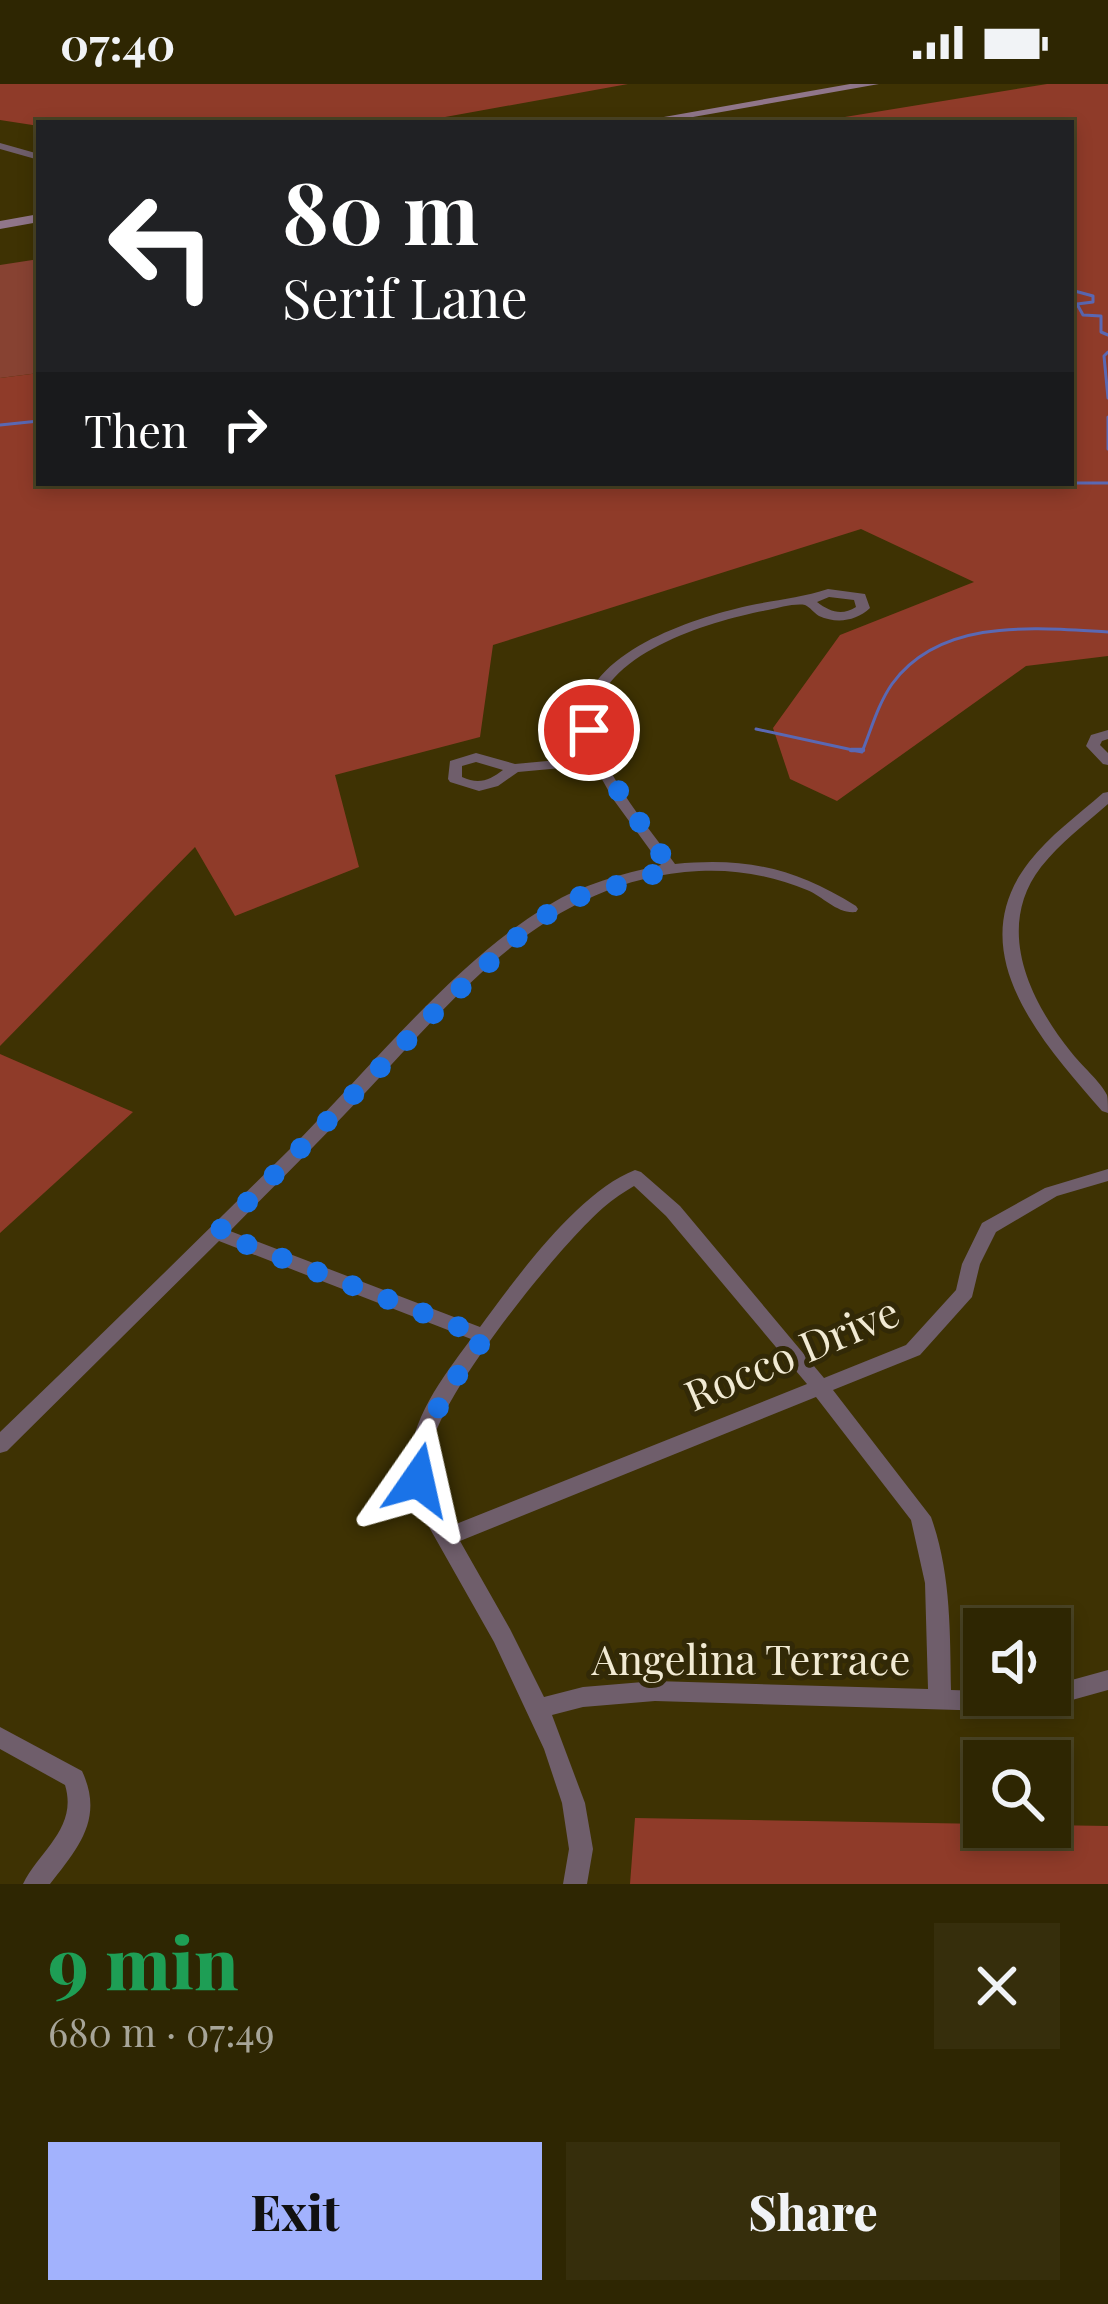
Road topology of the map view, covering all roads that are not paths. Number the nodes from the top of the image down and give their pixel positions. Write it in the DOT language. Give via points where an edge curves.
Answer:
graph roads {
  1 [pos="873,84"];
  2 [pos="654,120"];
  3 [pos="0,146"];
  4 [pos="36,157"];
  5 [pos="36,219"];
  6 [pos="0,225"];
  7 [pos="809,601"];
  8 [pos="1108,734"];
  9 [pos="600,760"];
  10 [pos="1108,760"];
  11 [pos="514,768"];
  12 [pos="1108,796"];
  13 [pos="671,869"];
  14 [pos="850,909"];
  15 [pos="1108,1107"];
  16 [pos="1108,1175"];
  17 [pos="217,1233"];
  18 [pos="485,1337"];
  19 [pos="820,1386"];
  20 [pos="0,1445"];
  21 [pos="446,1538"];
  22 [pos="1108,1680"];
  23 [pos="940,1698"];
  24 [pos="537,1709"];
  25 [pos="0,1737"];
  26 [pos="35,1884"];
  27 [pos="575,1884"];
  1 -- 2 [label="street"];
  3 -- 4 [label="street"];
  5 -- 6 [label="street"];
  7 -- 9 [label="street" via="668,636 623,661 596,691 588,716"];
  8 -- 10 [label="street" via="1093,746"];
  9 -- 11 [label="street"];
  9 -- 13 [label="street"];
  12 -- 15 [label="street" via="1019,890 1012,949 1016,977 1050,1040"];
  13 -- 14 [label="street" via="778,874"];
  13 -- 17 [label="street" via="575,898 534,922"];
  16 -- 19 [label="street, Rocco Drive" via="1051,1192 989,1228 965,1292 913,1351"];
  17 -- 18 [label="street"];
  17 -- 20 [label="street"];
  18 -- 19 [label="street" via="592,1206 635,1177"];
  18 -- 21 [label="street" via="442,1396 421,1445 418,1480"];
  19 -- 21 [label="street, Rocco Drive"];
  19 -- 23 [label="street" via="905,1494 928,1538"];
  21 -- 24 [label="street"];
  22 -- 23 [label="street, Angelina Terrace" via="1029,1702"];
  23 -- 24 [label="street, Angelina Terrace" via="624,1691"];
  24 -- 27 [label="street" via="570,1786 581,1843"];
  25 -- 26 [label="street" via="80,1789 79,1820"];
}
